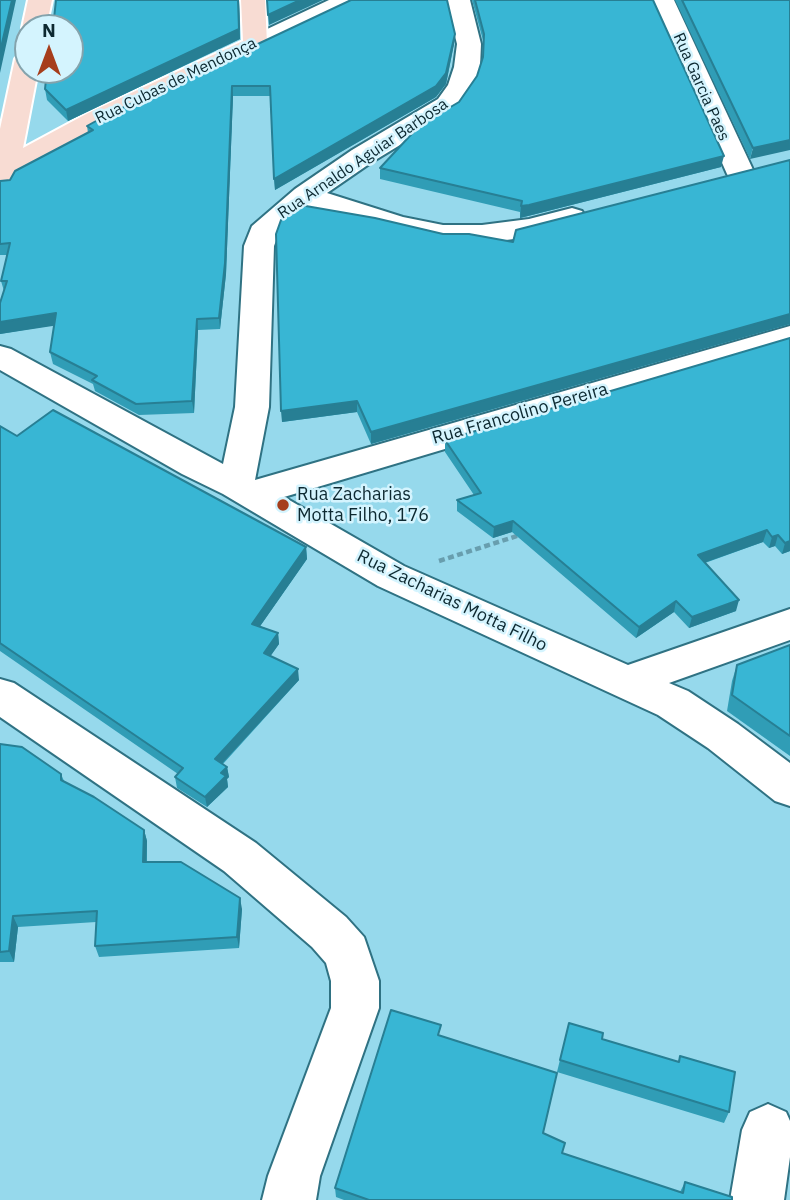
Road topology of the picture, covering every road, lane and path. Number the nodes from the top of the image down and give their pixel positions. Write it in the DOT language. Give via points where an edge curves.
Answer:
graph roads {
  1 [pos="253,0"];
  2 [pos="348,0"];
  3 [pos="458,0"];
  4 [pos="662,0"];
  5 [pos="255,44"];
  6 [pos="23,84"];
  7 [pos="741,174"];
  8 [pos="3,181"];
  9 [pos="305,195"];
  10 [pos="593,211"];
  11 [pos="790,336"];
  12 [pos="0,356"];
  13 [pos="244,490"];
  14 [pos="529,532"];
  15 [pos="391,576"];
  16 [pos="790,624"];
  17 [pos="625,682"];
  18 [pos="0,695"];
  19 [pos="790,788"];
  20 [pos="768,1130"];
  21 [pos="289,1200"];
  22 [pos="757,1200"];
  1 -- 5 [label="main road"];
  2 -- 5 [label="street, Rua Cubas de Mendonça"];
  3 -- 9 [label="street, Rua Arnaldo Aguiar Barbosa" via="469,44 467,67 461,86 447,105"];
  4 -- 7 [label="street, Rua Garcia Paes"];
  5 -- 8 [label="main road, Rua Cubas de Mendonça" via="97,119"];
  6 -- 8 [label="main road"];
  9 -- 10 [label="street" via="443,234 530,228"];
  9 -- 13 [label="street, Rua Arnaldo Aguiar Barbosa" via="267,226 259,246"];
  11 -- 13 [label="street, Rua Francolino Pereira"];
  12 -- 13 [label="street, Rua Zacharias Motta Filho"];
  13 -- 15 [label="street, Rua Zacharias Motta Filho"];
  14 -- 15 [label="path"];
  15 -- 17 [label="street, Rua Zacharias Motta Filho"];
  16 -- 17 [label="street"];
  17 -- 19 [label="street, Rua Zacharias Motta Filho" via="683,710"];
  18 -- 21 [label="street" via="240,857 347,952 355,981 355,1008"];
  20 -- 22 [label="street"];
}
